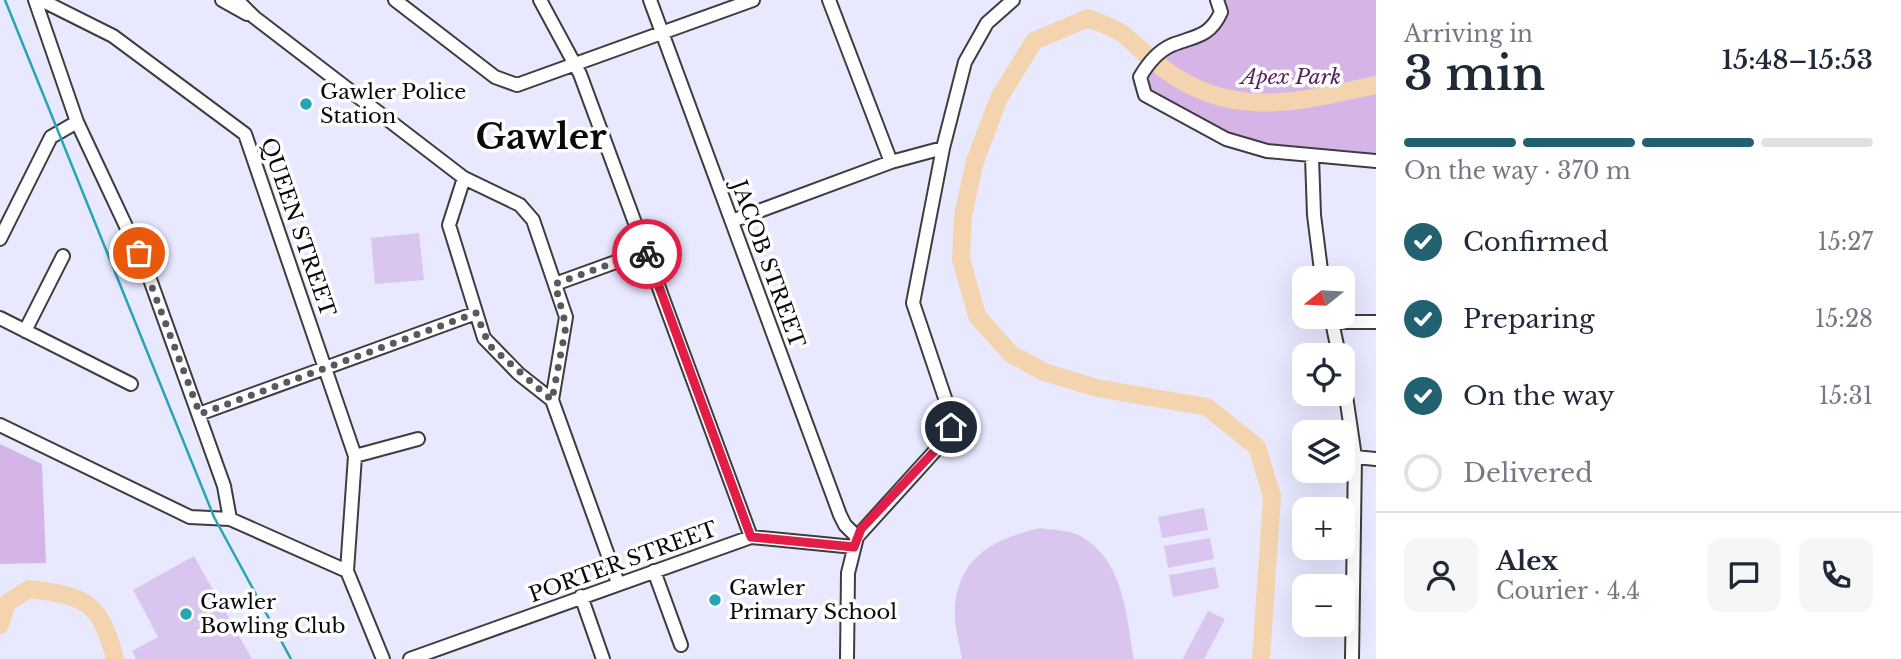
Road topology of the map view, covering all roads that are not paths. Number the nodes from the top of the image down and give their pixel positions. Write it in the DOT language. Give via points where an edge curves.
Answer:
graph roads {
  1 [pos="35,0"];
  2 [pos="41,0"];
  3 [pos="222,0"];
  4 [pos="237,0"];
  5 [pos="395,0"];
  6 [pos="540,0"];
  7 [pos="650,0"];
  8 [pos="752,0"];
  9 [pos="829,0"];
  10 [pos="1013,0"];
  11 [pos="1217,0"];
  12 [pos="254,17"];
  13 [pos="662,32"];
  14 [pos="574,64"];
  15 [pos="77,122"];
  16 [pos="943,148"];
  17 [pos="1312,157"];
  18 [pos="1376,161"];
  19 [pos="891,162"];
  20 [pos="464,178"];
  21 [pos="732,221"];
  22 [pos="0,239"];
  23 [pos="646,251"];
  24 [pos="63,256"];
  25 [pos="1320,266"];
  26 [pos="555,284"];
  27 [pos="476,313"];
  28 [pos="0,318"];
  29 [pos="1355,321"];
  30 [pos="1376,322"];
  31 [pos="25,331"];
  32 [pos="327,366"];
  33 [pos="131,384"];
  34 [pos="552,400"];
  35 [pos="200,414"];
  36 [pos="0,425"];
  37 [pos="418,439"];
  38 [pos="355,456"];
  39 [pos="1355,457"];
  40 [pos="1376,458"];
  41 [pos="1354,483"];
  42 [pos="230,519"];
  43 [pos="751,537"];
  44 [pos="855,542"];
  45 [pos="347,571"];
  46 [pos="654,571"];
  47 [pos="618,583"];
  48 [pos="581,596"];
  49 [pos="681,645"];
  50 [pos="383,659"];
  51 [pos="410,659"];
  52 [pos="603,659"];
  53 [pos="847,659"];
  54 [pos="1352,659"];
  1 -- 15 [label="street"];
  2 -- 32 [label="street, QUEEN STREET" via="113,36 245,134"];
  3 -- 12 [label="street"];
  4 -- 12 [label="street"];
  5 -- 14 [label="street" via="495,76 517,85"];
  6 -- 14 [label="street"];
  7 -- 13 [label="street, JACOB STREET"];
  8 -- 13 [label="street"];
  9 -- 19 [label="street"];
  10 -- 16 [label="street" via="973,44"];
  11 -- 17 [label="street" via="1221,12 1215,26 1160,52 1140,77 1141,88 1152,101 1226,139"];
  12 -- 20 [label="street"];
  13 -- 14 [label="street"];
  13 -- 21 [label="street, JACOB STREET"];
  14 -- 23 [label="street"];
  15 -- 22 [label="street" via="51,137"];
  15 -- 35 [label="street" via="147,271"];
  16 -- 19 [label="street"];
  16 -- 44 [label="street" via="913,303 951,427 944,441"];
  17 -- 18 [label="street"];
  17 -- 25 [label="street"];
  19 -- 21 [label="street"];
  20 -- 26 [label="street" via="526,211"];
  20 -- 27 [label="street" via="449,225"];
  21 -- 44 [label="street, JACOB STREET" via="840,515"];
  23 -- 26 [label="street"];
  23 -- 43 [label="street"];
  24 -- 31 [label="street"];
  26 -- 34 [label="street" via="566,326"];
  27 -- 32 [label="street"];
  27 -- 34 [label="street" via="489,345"];
  28 -- 31 [label="street"];
  29 -- 30 [label="street"];
  31 -- 33 [label="street"];
  32 -- 35 [label="street"];
  32 -- 38 [label="street, QUEEN STREET"];
  34 -- 47 [label="street"];
  35 -- 42 [label="street"];
  36 -- 42 [label="street" via="190,517"];
  37 -- 38 [label="street"];
  38 -- 45 [label="street, QUEEN STREET"];
  39 -- 40 [label="street"];
  41 -- 54 [label="street"];
  42 -- 45 [label="street"];
  43 -- 44 [label="street, PORTER STREET"];
  43 -- 46 [label="street, PORTER STREET"];
  44 -- 53 [label="street" via="845,616"];
  45 -- 50 [label="street"];
  46 -- 47 [label="street, PORTER STREET"];
  46 -- 49 [label="street"];
  47 -- 48 [label="street, PORTER STREET"];
  48 -- 51 [label="street, PORTER STREET"];
  48 -- 52 [label="street"];
}
